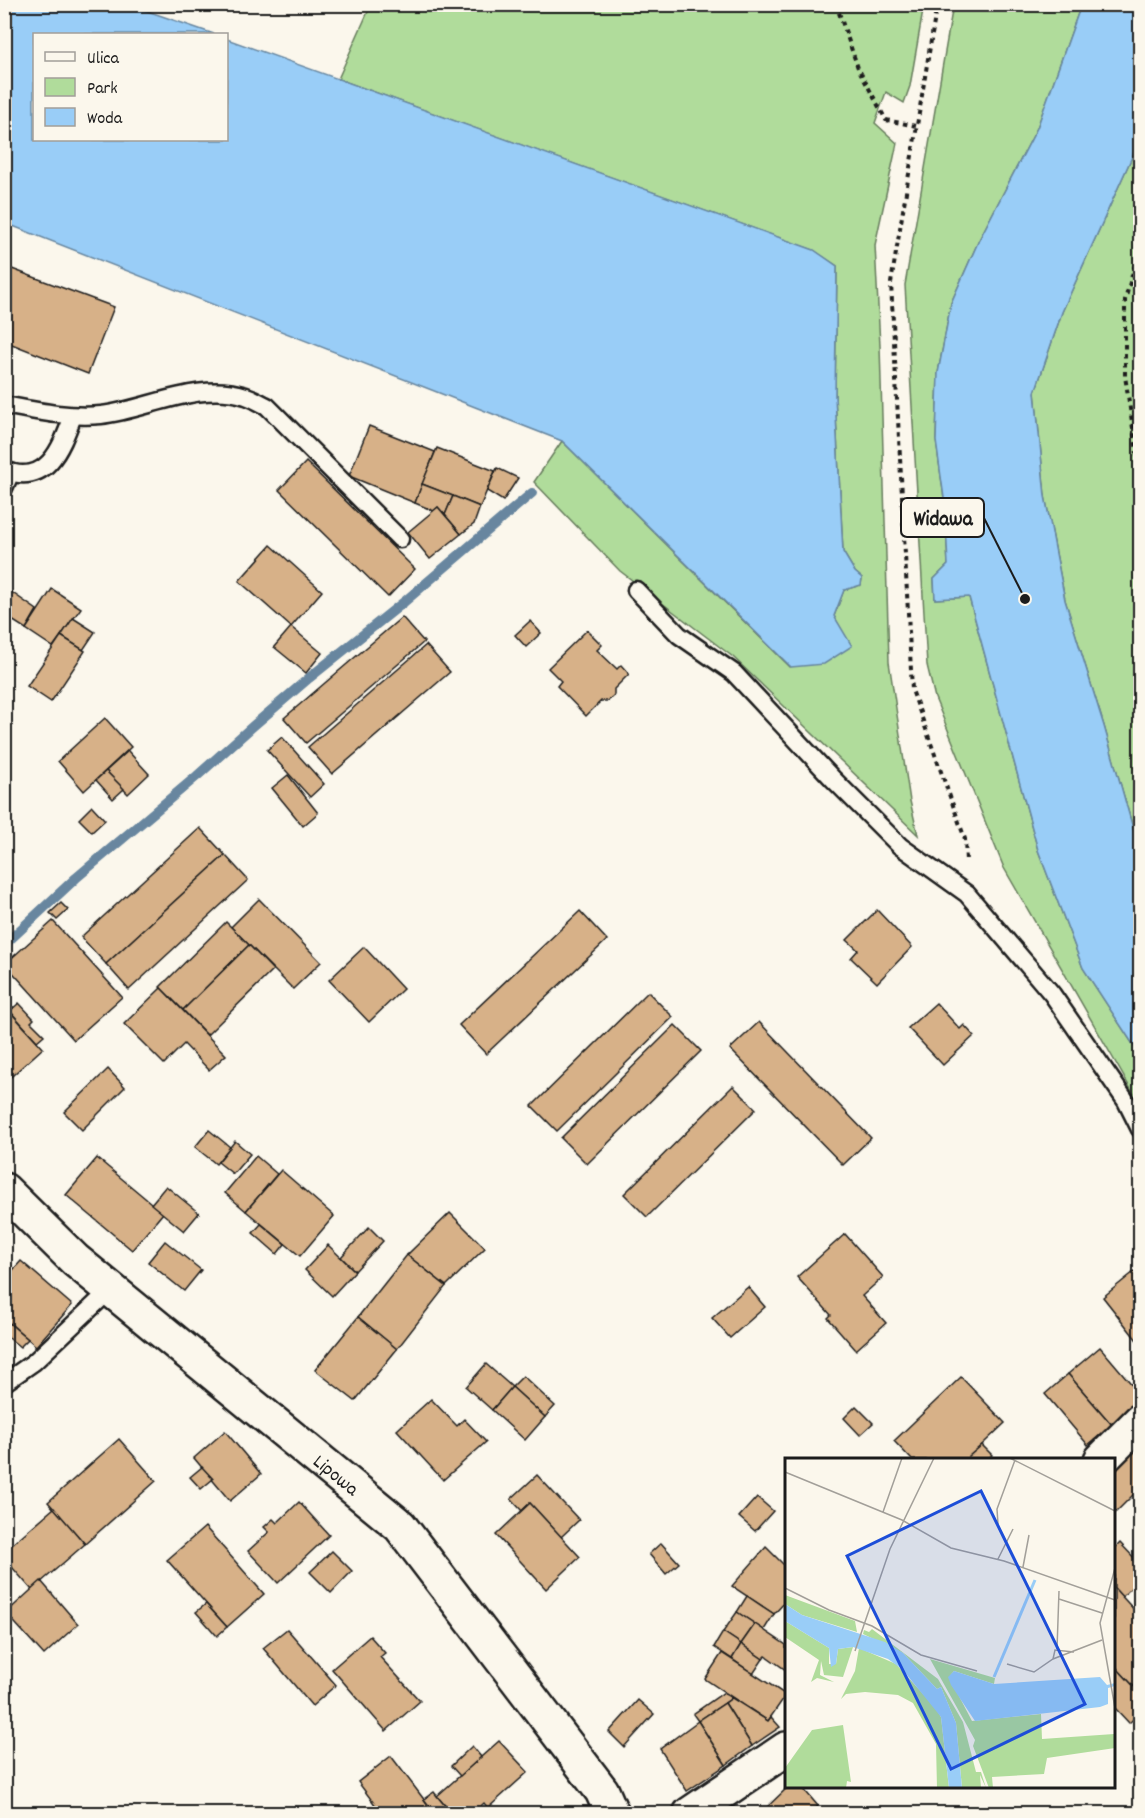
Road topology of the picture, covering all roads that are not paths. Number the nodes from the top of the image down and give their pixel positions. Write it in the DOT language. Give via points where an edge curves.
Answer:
graph roads {
  1 [pos="4,405"];
  2 [pos="73,416"];
  3 [pos="8,471"];
  4 [pos="4,489"];
  5 [pos="400,538"];
  6 [pos="636,590"];
  7 [pos="1140,1129"];
  8 [pos="4,1190"];
  9 [pos="111,1290"];
  10 [pos="4,1383"];
  11 [pos="1140,1421"];
  12 [pos="1103,1458"];
  13 [pos="785,1750"];
  14 [pos="612,1814"];
  15 [pos="690,1814"];
  1 -- 2 [label="lane"];
  2 -- 3 [label="lane" via="57,454 48,465 33,474"];
  2 -- 5 [label="lane" via="128,410 202,392 246,395 267,406"];
  3 -- 4 [label="lane"];
  6 -- 7 [label="lane" via="679,635 734,673 900,846 967,894 1052,994 1126,1101"];
  8 -- 9 [label="street, Lipowa"];
  9 -- 10 [label="lane" via="34,1362"];
  9 -- 14 [label="street, Lipowa" via="400,1526 602,1791"];
  11 -- 12 [label="street"];
  13 -- 15 [label="street"];
}
